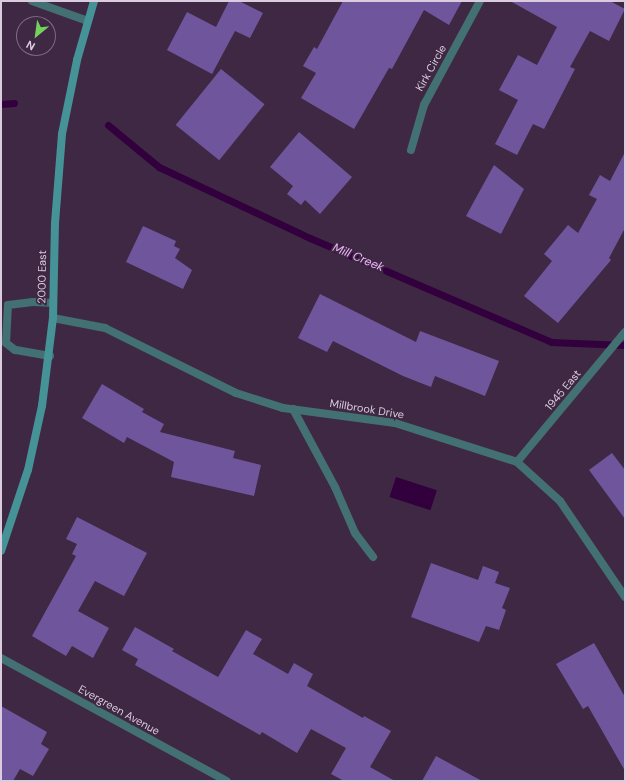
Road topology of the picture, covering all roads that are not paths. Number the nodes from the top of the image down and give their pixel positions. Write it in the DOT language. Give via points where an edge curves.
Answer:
graph roads {
  1 [pos="32,1"];
  2 [pos="94,1"];
  3 [pos="480,1"];
  4 [pos="88,21"];
  5 [pos="411,150"];
  6 [pos="53,303"];
  7 [pos="5,304"];
  8 [pos="53,318"];
  9 [pos="625,332"];
  10 [pos="50,356"];
  11 [pos="293,409"];
  12 [pos="517,462"];
  13 [pos="1,550"];
  14 [pos="373,558"];
  15 [pos="625,597"];
  16 [pos="1,658"];
  17 [pos="227,781"];
  1 -- 4 [label="street"];
  2 -- 4 [label="street, 2000 East"];
  3 -- 5 [label="street, Kirk Circle" via="424,105"];
  4 -- 6 [label="street, 2000 East" via="62,134 54,223"];
  6 -- 7 [label="street"];
  6 -- 8 [label="street, 2000 East"];
  7 -- 10 [label="street" via="6,343 16,350"];
  8 -- 10 [label="street, 2000 East"];
  8 -- 11 [label="street, Millbrook Drive" via="104,328 236,393"];
  9 -- 12 [label="street, 1945 East"];
  10 -- 13 [label="street, 2000 East" via="28,470"];
  11 -- 12 [label="street, Millbrook Drive" via="395,423"];
  11 -- 14 [label="street" via="335,487 354,533"];
  12 -- 15 [label="street, Millbrook Drive" via="560,501"];
  16 -- 17 [label="street, Evergreen Avenue"];
}
